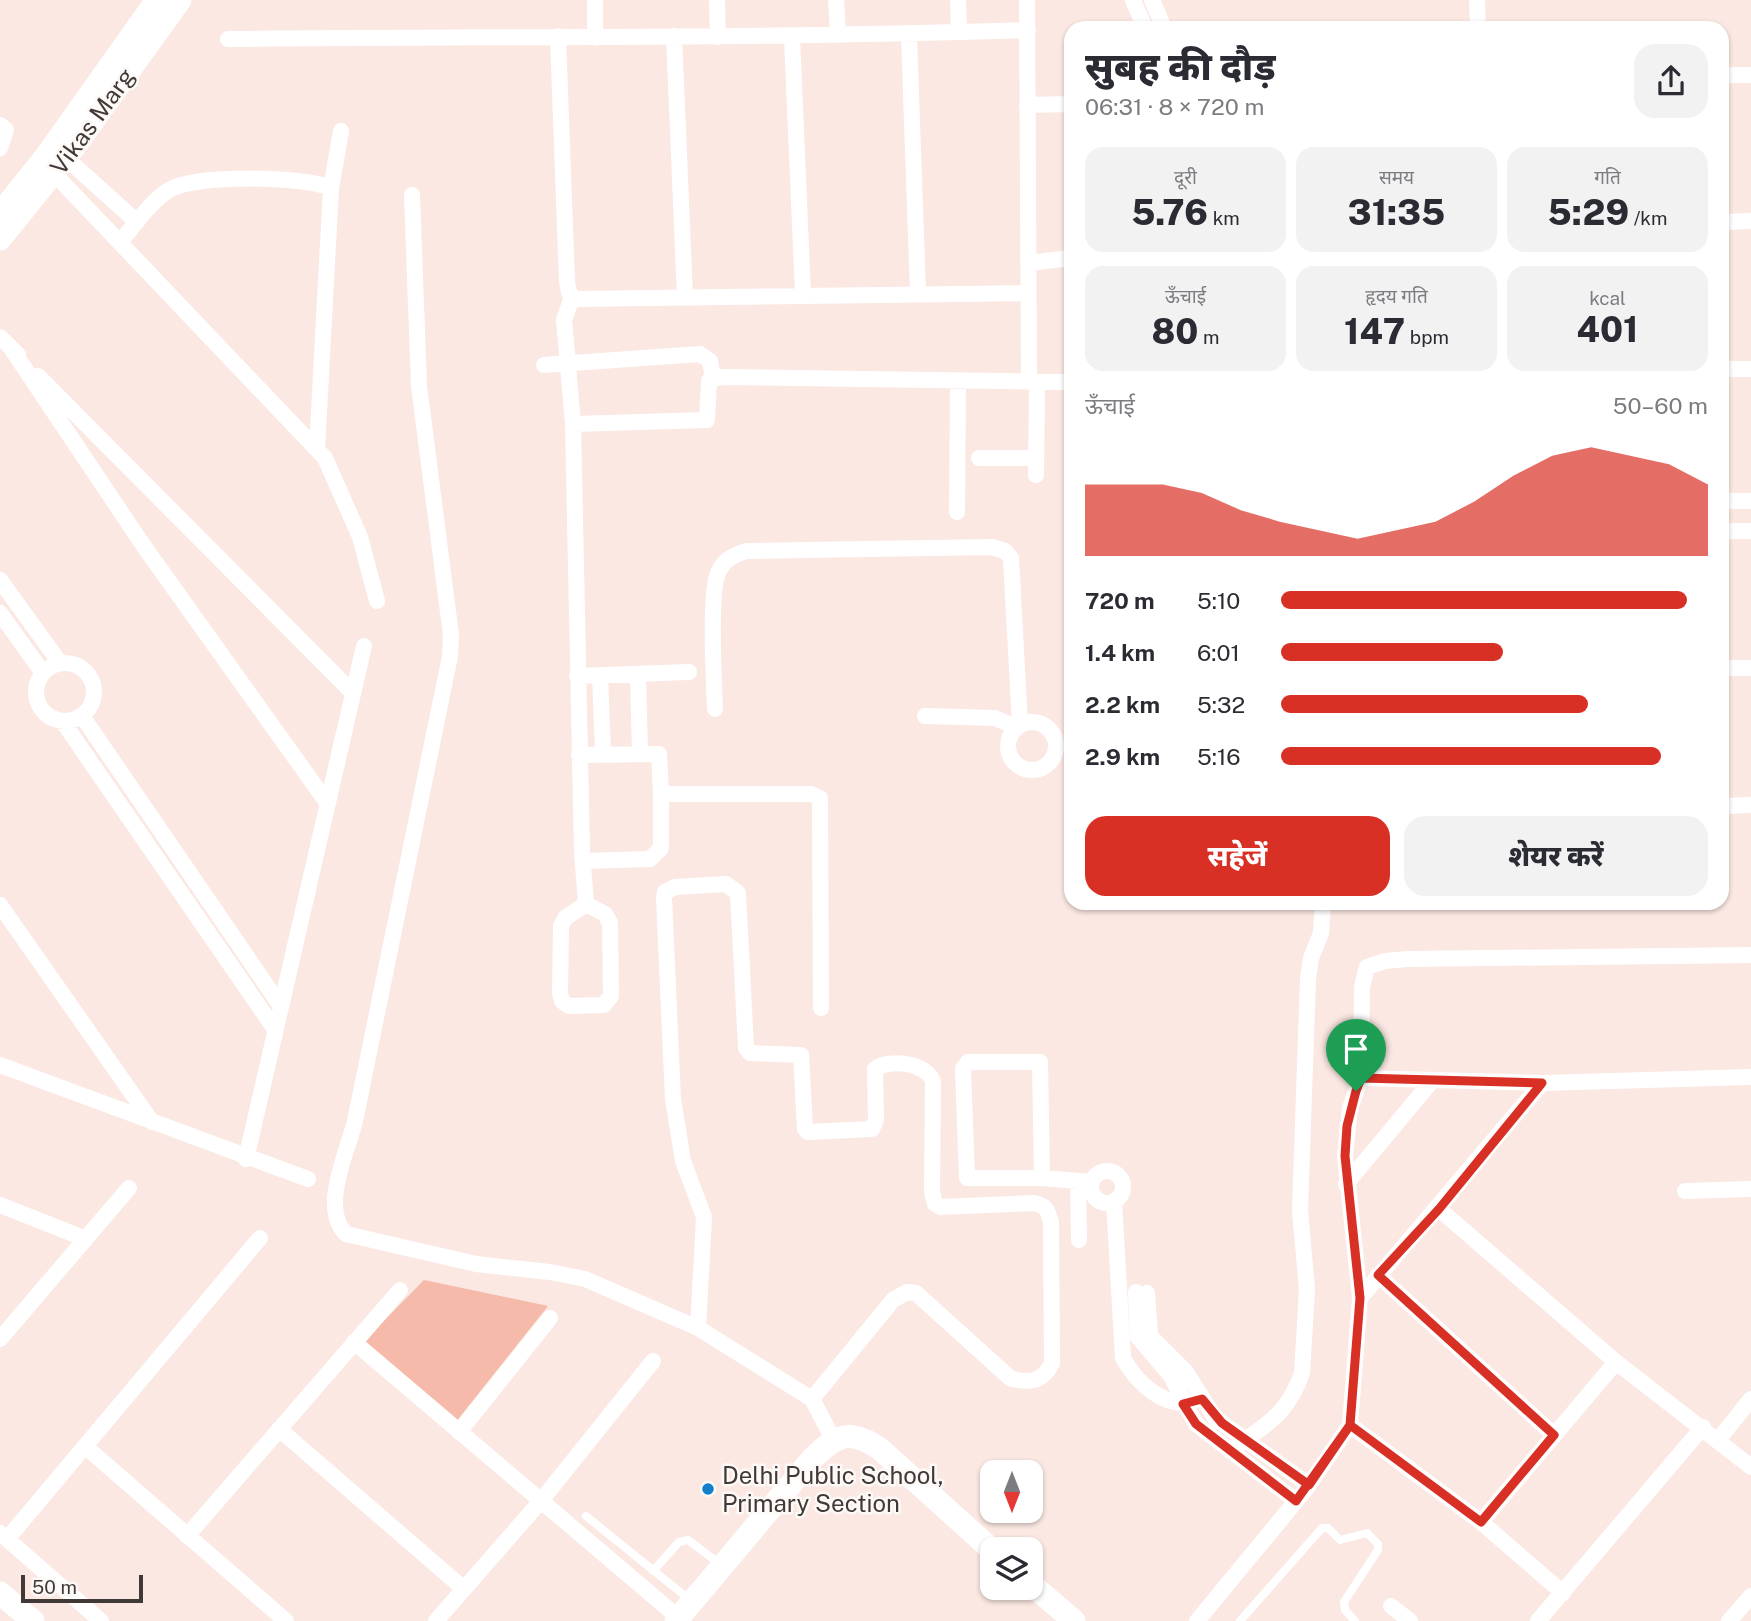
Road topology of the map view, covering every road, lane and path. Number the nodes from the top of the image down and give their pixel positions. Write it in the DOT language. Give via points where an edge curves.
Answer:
graph roads {
  1 [pos="158,0"];
  2 [pos="180,0"];
  3 [pos="595,0"];
  4 [pos="717,0"];
  5 [pos="836,0"];
  6 [pos="958,0"];
  7 [pos="1027,0"];
  8 [pos="1133,0"];
  9 [pos="1152,0"];
  10 [pos="1477,0"];
  11 [pos="1142,21"];
  12 [pos="1161,21"];
  13 [pos="1478,21"];
  14 [pos="1028,30"];
  15 [pos="959,32"];
  16 [pos="838,35"];
  17 [pos="909,35"];
  18 [pos="558,36"];
  19 [pos="674,36"];
  20 [pos="718,37"];
  21 [pos="792,37"];
  22 [pos="595,38"];
  23 [pos="228,39"];
  24 [pos="1729,75"];
  25 [pos="1751,75"];
  26 [pos="1064,104"];
  27 [pos="1027,105"];
  28 [pos="0,125"];
  29 [pos="341,131"];
  30 [pos="0,148"];
  31 [pos="54,164"];
  32 [pos="331,188"];
  33 [pos="412,195"];
  34 [pos="0,214"];
  35 [pos="1751,221"];
  36 [pos="137,222"];
  37 [pos="1729,222"];
  38 [pos="0,239"];
  39 [pos="120,242"];
  40 [pos="1064,259"];
  41 [pos="1028,262"];
  42 [pos="918,293"];
  43 [pos="1028,293"];
  44 [pos="803,295"];
  45 [pos="572,297"];
  46 [pos="685,297"];
  47 [pos="5,342"];
  48 [pos="568,363"];
  49 [pos="544,365"];
  50 [pos="1729,369"];
  51 [pos="1751,369"];
  52 [pos="713,378"];
  53 [pos="958,381"];
  54 [pos="1033,382"];
  55 [pos="1064,382"];
  56 [pos="573,424"];
  57 [pos="317,449"];
  58 [pos="979,458"];
  59 [pos="1036,458"];
  60 [pos="1036,475"];
  61 [pos="1729,501"];
  62 [pos="1751,501"];
  63 [pos="957,512"];
  64 [pos="1729,531"];
  65 [pos="1751,531"];
  66 [pos="0,580"];
  67 [pos="377,601"];
  68 [pos="0,613"];
  69 [pos="364,646"];
  70 [pos="60,663"];
  71 [pos="1729,668"];
  72 [pos="1751,668"];
  73 [pos="690,672"];
  74 [pos="43,673"];
  75 [pos="638,674"];
  76 [pos="600,675"];
  77 [pos="577,676"];
  78 [pos="352,692"];
  79 [pos="715,709"];
  80 [pos="82,716"];
  81 [pos="925,720"];
  82 [pos="63,722"];
  83 [pos="1016,729"];
  84 [pos="603,752"];
  85 [pos="640,752"];
  86 [pos="579,754"];
  87 [pos="1053,759"];
  88 [pos="1064,760"];
  89 [pos="661,794"];
  90 [pos="328,804"];
  91 [pos="1751,805"];
  92 [pos="1729,806"];
  93 [pos="583,862"];
  94 [pos="586,904"];
  95 [pos="0,905"];
  96 [pos="1323,910"];
  97 [pos="1751,955"];
  98 [pos="281,1005"];
  99 [pos="821,1007"];
  100 [pos="274,1028"];
  101 [pos="0,1065"];
  102 [pos="1751,1077"];
  103 [pos="1361,1078"];
  104 [pos="1431,1082"];
  105 [pos="1542,1083"];
  106 [pos="152,1122"];
  107 [pos="246,1158"];
  108 [pos="1042,1178"];
  109 [pos="308,1179"];
  110 [pos="1085,1182"];
  111 [pos="1346,1184"];
  112 [pos="129,1188"];
  113 [pos="1751,1189"];
  114 [pos="1685,1191"];
  115 [pos="1114,1201"];
  116 [pos="0,1205"];
  117 [pos="1439,1209"];
  118 [pos="260,1238"];
  119 [pos="86,1239"];
  120 [pos="1079,1240"];
  121 [pos="1378,1275"];
  122 [pos="400,1290"];
  123 [pos="1360,1298"];
  124 [pos="550,1318"];
  125 [pos="698,1328"];
  126 [pos="0,1339"];
  127 [pos="354,1342"];
  128 [pos="653,1360"];
  129 [pos="1616,1362"];
  130 [pos="812,1399"];
  131 [pos="1202,1399"];
  132 [pos="1751,1399"];
  133 [pos="1183,1404"];
  134 [pos="1350,1425"];
  135 [pos="1703,1427"];
  136 [pos="279,1429"];
  137 [pos="459,1432"];
  138 [pos="1554,1435"];
  139 [pos="833,1439"];
  140 [pos="1246,1439"];
  141 [pos="1718,1440"];
  142 [pos="87,1448"];
  143 [pos="1230,1451"];
  144 [pos="1751,1467"];
  145 [pos="1309,1485"];
  146 [pos="1296,1501"];
  147 [pos="540,1502"];
  148 [pos="586,1516"];
  149 [pos="1481,1522"];
  150 [pos="4,1536"];
  151 [pos="187,1536"];
  152 [pos="980,1539"];
  153 [pos="723,1566"];
  154 [pos="653,1571"];
  155 [pos="464,1589"];
  156 [pos="0,1593"];
  157 [pos="1563,1593"];
  158 [pos="1043,1594"];
  159 [pos="1751,1595"];
  160 [pos="1391,1606"];
  161 [pos="0,1613"];
  162 [pos="682,1614"];
  163 [pos="9,1621"];
  164 [pos="33,1621"];
  165 [pos="101,1621"];
  166 [pos="286,1621"];
  167 [pos="436,1621"];
  168 [pos="1074,1621"];
  169 [pos="1197,1621"];
  170 [pos="1240,1621"];
  171 [pos="1355,1621"];
  172 [pos="1410,1621"];
  173 [pos="1538,1621"];
  174 [pos="1730,1621"];
  1 -- 31 [label="main road, Vikas Marg"];
  2 -- 31 [label="main road, Vikas Marg"];
  3 -- 22 [label="street"];
  4 -- 20 [label="street"];
  5 -- 16 [label="street"];
  6 -- 15 [label="street"];
  7 -- 14 [label="street"];
  8 -- 11 [label="street"];
  9 -- 12 [label="street"];
  10 -- 13 [label="street"];
  14 -- 15 [label="street"];
  14 -- 27 [label="street"];
  15 -- 17 [label="street"];
  16 -- 17 [label="street"];
  16 -- 21 [label="street"];
  17 -- 42 [label="street"];
  18 -- 22 [label="street"];
  18 -- 23 [label="street"];
  18 -- 45 [label="street" via="567,282"];
  19 -- 20 [label="street"];
  19 -- 22 [label="street"];
  19 -- 46 [label="street"];
  20 -- 21 [label="street"];
  21 -- 44 [label="street"];
  24 -- 25 [label="street"];
  26 -- 27 [label="street"];
  27 -- 41 [label="street"];
  28 -- 30 [label="street" via="6,134"];
  29 -- 32 [label="street"];
  31 -- 34 [label="main road, Vikas Marg"];
  31 -- 36 [label="street"];
  31 -- 38 [label="main road, Vikas Marg"];
  31 -- 39 [label="street"];
  32 -- 36 [label="street" via="307,182 191,181 168,191"];
  32 -- 57 [label="street"];
  33 -- 125 [label="street" via="419,386 450,656 334,1215 346,1234 476,1264 585,1279"];
  35 -- 37 [label="street"];
  36 -- 39 [label="street"];
  39 -- 57 [label="street"];
  40 -- 41 [label="street"];
  41 -- 43 [label="street"];
  42 -- 43 [label="street"];
  42 -- 44 [label="street"];
  43 -- 54 [label="street"];
  44 -- 46 [label="street"];
  45 -- 46 [label="street" via="586,302"];
  45 -- 48 [label="street" via="564,320"];
  47 -- 78 [label="street"];
  47 -- 90 [label="street"];
  48 -- 49 [label="street"];
  48 -- 52 [label="street" via="700,354 710,360"];
  48 -- 56 [label="street"];
  50 -- 51 [label="street"];
  52 -- 53 [label="street"];
  52 -- 56 [label="street" via="708,386 707,420"];
  53 -- 54 [label="street"];
  53 -- 63 [label="street"];
  54 -- 55 [label="street"];
  54 -- 59 [label="street"];
  56 -- 77 [label="street"];
  57 -- 67 [label="street" via="348,507"];
  58 -- 59 [label="street"];
  59 -- 60 [label="street"];
  61 -- 62 [label="street"];
  64 -- 65 [label="street"];
  66 -- 70 [label="street"];
  68 -- 74 [label="street"];
  69 -- 78 [label="street"];
  70 -- 74 [label="street"];
  70 -- 80 [label="street" via="80,667 93,681 93,701"];
  71 -- 72 [label="street"];
  73 -- 75 [label="street"];
  74 -- 82 [label="street" via="36,699 46,715"];
  75 -- 76 [label="street"];
  75 -- 85 [label="street"];
  76 -- 77 [label="street"];
  76 -- 84 [label="street"];
  77 -- 86 [label="street"];
  78 -- 90 [label="street"];
  79 -- 83 [label="street" via="715,584 733,555 746,551 992,547 1011,558"];
  80 -- 82 [label="street"];
  80 -- 98 [label="street"];
  81 -- 83 [label="street"];
  82 -- 100 [label="street"];
  83 -- 87 [label="street" via="1038,722 1051,730 1057,744"];
  83 -- 87 [label="street" via="1008,750 1023,769 1040,769"];
  84 -- 85 [label="street"];
  84 -- 86 [label="street"];
  85 -- 89 [label="street" via="659,754"];
  86 -- 93 [label="street"];
  87 -- 88 [label="street"];
  89 -- 93 [label="street" via="661,848 656,856"];
  89 -- 99 [label="street" via="811,794 820,799"];
  90 -- 98 [label="street"];
  91 -- 92 [label="street"];
  93 -- 94 [label="street"];
  94 -- 94 [label="street" via="561,926 560,993 569,1006 604,1005 611,996 610,923 605,914"];
  95 -- 106 [label="street"];
  96 -- 140 [label="street" via="1308,979 1300,1202 1307,1290 1302,1373 1272,1423"];
  97 -- 103 [label="street" via="1373,964 1364,972 1362,987"];
  98 -- 100 [label="street"];
  100 -- 107 [label="street"];
  101 -- 106 [label="street"];
  102 -- 105 [label="street"];
  103 -- 104 [label="street"];
  103 -- 111 [label="street" via="1347,1126"];
  104 -- 105 [label="street"];
  104 -- 111 [label="street"];
  105 -- 117 [label="street"];
  106 -- 107 [label="street"];
  107 -- 109 [label="street"];
  108 -- 108 [label="street" via="1040,1062 968,1062 963,1069 966,1177"];
  108 -- 110 [label="street"];
  110 -- 115 [label="street" via="1098,1201"];
  110 -- 115 [label="street" via="1103,1172 1117,1176 1122,1189"];
  110 -- 120 [label="street"];
  111 -- 123 [label="street"];
  112 -- 119 [label="street"];
  113 -- 114 [label="street"];
  115 -- 133 [label="street" via="1123,1358 1157,1395"];
  116 -- 119 [label="street"];
  117 -- 121 [label="street"];
  117 -- 129 [label="street"];
  118 -- 142 [label="street"];
  119 -- 126 [label="street"];
  121 -- 123 [label="street"];
  121 -- 138 [label="street"];
  122 -- 127 [label="street"];
  123 -- 134 [label="street"];
  124 -- 137 [label="street"];
  125 -- 130 [label="street"];
  125 -- 130 [label="street" via="704,1217 683,1161 673,1098 664,898 675,887 726,884 738,893 746,1048 750,1053 801,1055 805,1129 872,1129 876,1120 874,1069 885,1064 921,1067 933,1082 935,1204 1033,1203 1048,1210 1051,1223 1052,1363 1047,1373 1024,1383 1010,1378 916,1293 907,1292 892,1300"];
  127 -- 136 [label="street"];
  127 -- 137 [label="street"];
  128 -- 147 [label="street"];
  129 -- 135 [label="street"];
  129 -- 138 [label="street"];
  130 -- 139 [label="street"];
  131 -- 133 [label="street"];
  131 -- 133 [label="street" via="1186,1373 1150,1336 1142,1292 1138,1337 1171,1376"];
  131 -- 140 [label="street" via="1215,1418"];
  132 -- 141 [label="street"];
  133 -- 143 [label="street" via="1196,1424"];
  134 -- 145 [label="street"];
  134 -- 149 [label="street"];
  135 -- 141 [label="street"];
  135 -- 157 [label="street"];
  136 -- 151 [label="street"];
  136 -- 155 [label="street"];
  137 -- 147 [label="street"];
  138 -- 149 [label="street"];
  139 -- 152 [label="main road" via="863,1438 880,1449"];
  139 -- 153 [label="main road"];
  140 -- 143 [label="street"];
  140 -- 145 [label="street"];
  141 -- 144 [label="street"];
  142 -- 150 [label="street"];
  142 -- 151 [label="street"];
  143 -- 146 [label="street"];
  145 -- 146 [label="street"];
  146 -- 169 [label="street"];
  147 -- 155 [label="street"];
  147 -- 162 [label="street"];
  148 -- 154 [label="lane"];
  149 -- 157 [label="street"];
  150 -- 165 [label="street"];
  151 -- 166 [label="street"];
  153 -- 154 [label="lane" via="688,1540 679,1542"];
  153 -- 162 [label="main road"];
  154 -- 162 [label="lane"];
  155 -- 167 [label="street"];
  156 -- 164 [label="main road"];
  157 -- 173 [label="street"];
  158 -- 168 [label="main road"];
  159 -- 174 [label="street"];
  160 -- 172 [label="street"];
  161 -- 163 [label="main road"];
  170 -- 171 [label="lane" via="1322,1528 1328,1528 1340,1540 1367,1533 1378,1544 1344,1602"];
}
